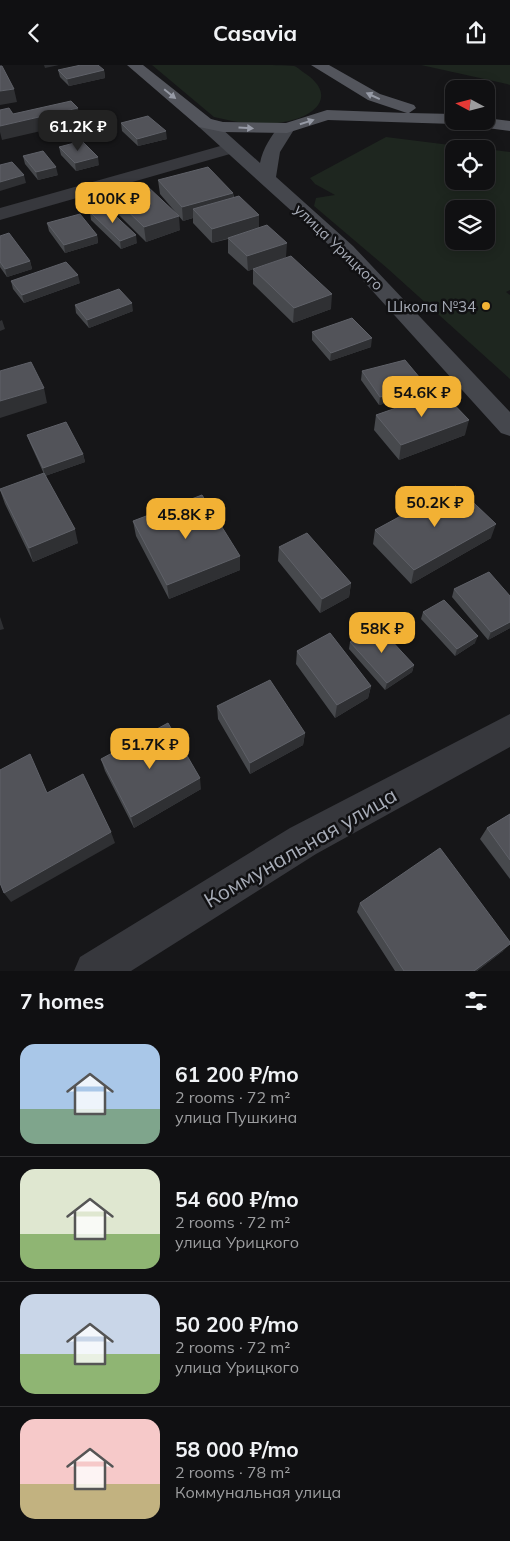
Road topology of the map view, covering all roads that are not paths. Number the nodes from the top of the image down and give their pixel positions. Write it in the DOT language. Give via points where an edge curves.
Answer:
graph roads {
  1 [pos="134,65"];
  2 [pos="321,67"];
  3 [pos="327,115"];
  4 [pos="445,117"];
  5 [pos="445,119"];
  6 [pos="205,123"];
  7 [pos="495,124"];
  8 [pos="510,126"];
  9 [pos="287,128"];
  10 [pos="231,148"];
  11 [pos="267,180"];
  12 [pos="0,214"];
  13 [pos="510,427"];
  14 [pos="510,729"];
  15 [pos="94,971"];
  1 -- 6 [label="main road, one-way"];
  2 -- 3 [label="main road" via="335,96"];
  4 -- 2 [label="main road, one-way" via="374,97"];
  3 -- 5 [label="main road"];
  9 -- 3 [label="main road, one-way"];
  6 -- 9 [label="main road, one-way" via="241,129"];
  6 -- 10 [label="main road, улица Урицкого"];
  7 -- 8 [label="main road"];
  9 -- 11 [label="main road" via="271,149"];
  10 -- 11 [label="main road, улица Урицкого"];
  10 -- 12 [label="street"];
  11 -- 13 [label="main road, улица Урицкого" via="346,250"];
  14 -- 15 [label="street, Коммунальная улица" via="303,841"];
}
